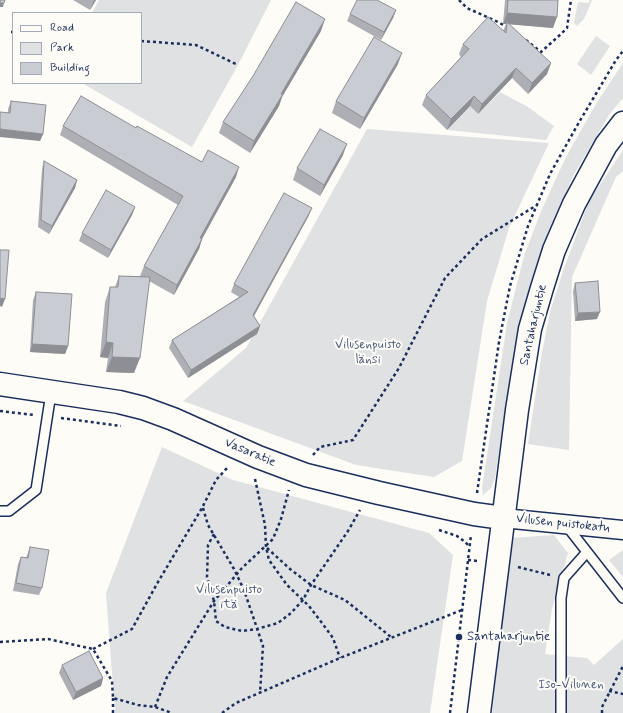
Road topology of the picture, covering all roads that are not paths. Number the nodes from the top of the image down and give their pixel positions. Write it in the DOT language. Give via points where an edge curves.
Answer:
graph roads {
  1 [pos="623,122"];
  2 [pos="0,384"];
  3 [pos="51,393"];
  4 [pos="0,511"];
  5 [pos="503,518"];
  6 [pos="566,525"];
  7 [pos="623,530"];
  8 [pos="587,552"];
  9 [pos="623,598"];
  10 [pos="479,713"];
  11 [pos="561,713"];
  1 -- 5 [label="main road, Santaharjuntie" via="606,145 574,204 554,250 542,288 524,362"];
  2 -- 3 [label="main road, Vasaratie"];
  3 -- 4 [label="lane" via="36,490 9,511"];
  3 -- 5 [label="main road, Vasaratie" via="119,402 143,408 297,472 379,493"];
  5 -- 6 [label="street, Vilusen puistokatu"];
  5 -- 10 [label="main road, Santaharjuntie"];
  6 -- 7 [label="street, Vilusen puistokatu"];
  6 -- 8 [label="lane"];
  8 -- 9 [label="lane"];
  8 -- 11 [label="lane" via="564,578 561,598"];
}
